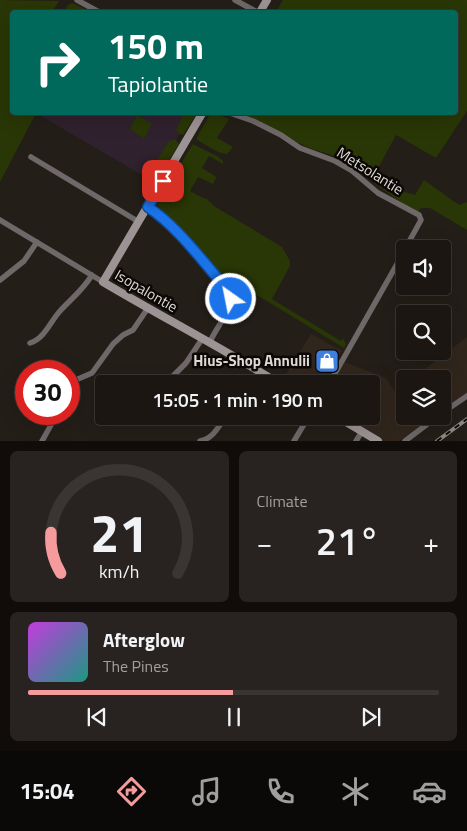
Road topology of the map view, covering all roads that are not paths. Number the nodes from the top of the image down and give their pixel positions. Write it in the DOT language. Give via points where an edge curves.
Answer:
graph roads {
  1 [pos="77,0"];
  2 [pos="235,0"];
  3 [pos="95,10"];
  4 [pos="254,10"];
  5 [pos="201,115"];
  6 [pos="236,115"];
  7 [pos="31,157"];
  8 [pos="148,207"];
  9 [pos="0,220"];
  10 [pos="138,222"];
  11 [pos="410,240"];
  12 [pos="37,242"];
  13 [pos="396,265"];
  14 [pos="92,275"];
  15 [pos="0,280"];
  16 [pos="103,282"];
  17 [pos="148,308"];
  18 [pos="202,339"];
  19 [pos="210,342"];
  20 [pos="30,343"];
  21 [pos="262,373"];
  22 [pos="174,375"];
  23 [pos="265,375"];
  24 [pos="334,375"];
  25 [pos="80,378"];
  26 [pos="467,396"];
  27 [pos="451,407"];
  28 [pos="220,425"];
  29 [pos="304,425"];
  30 [pos="349,425"];
  31 [pos="426,425"];
  32 [pos="51,426"];
  33 [pos="361,433"];
  34 [pos="42,441"];
  35 [pos="200,441"];
  36 [pos="294,441"];
  37 [pos="356,441"];
  38 [pos="378,441"];
  39 [pos="405,441"];
  1 -- 3 [label="street"];
  2 -- 4 [label="street"];
  5 -- 8 [label="street"];
  6 -- 11 [label="street, Metsolantie" via="351,170 378,193 419,215 422,220"];
  7 -- 10 [label="street"];
  8 -- 10 [label="street"];
  8 -- 19 [label="street" via="181,235 227,289 231,299 229,307"];
  9 -- 12 [label="street, Isopalontie"];
  10 -- 16 [label="street"];
  12 -- 14 [label="street, Isopalontie"];
  12 -- 15 [label="street" via="24,261"];
  13 -- 24 [label="street"];
  14 -- 16 [label="street, Isopalontie"];
  14 -- 20 [label="street" via="42,337"];
  16 -- 17 [label="street, Isopalontie"];
  17 -- 18 [label="street, Isopalontie"];
  17 -- 25 [label="street" via="133,330 113,344 92,373"];
  18 -- 19 [label="street, Isopalontie"];
  18 -- 22 [label="street"];
  19 -- 21 [label="street, Isopalontie"];
  21 -- 23 [label="street, Isopalontie"];
  26 -- 27 [label="street"];
  28 -- 35 [label="street" via="211,437"];
  29 -- 36 [label="street"];
  30 -- 33 [label="street"];
  31 -- 39 [label="street"];
  32 -- 34 [label="street"];
  33 -- 37 [label="street"];
  33 -- 38 [label="street"];
}
